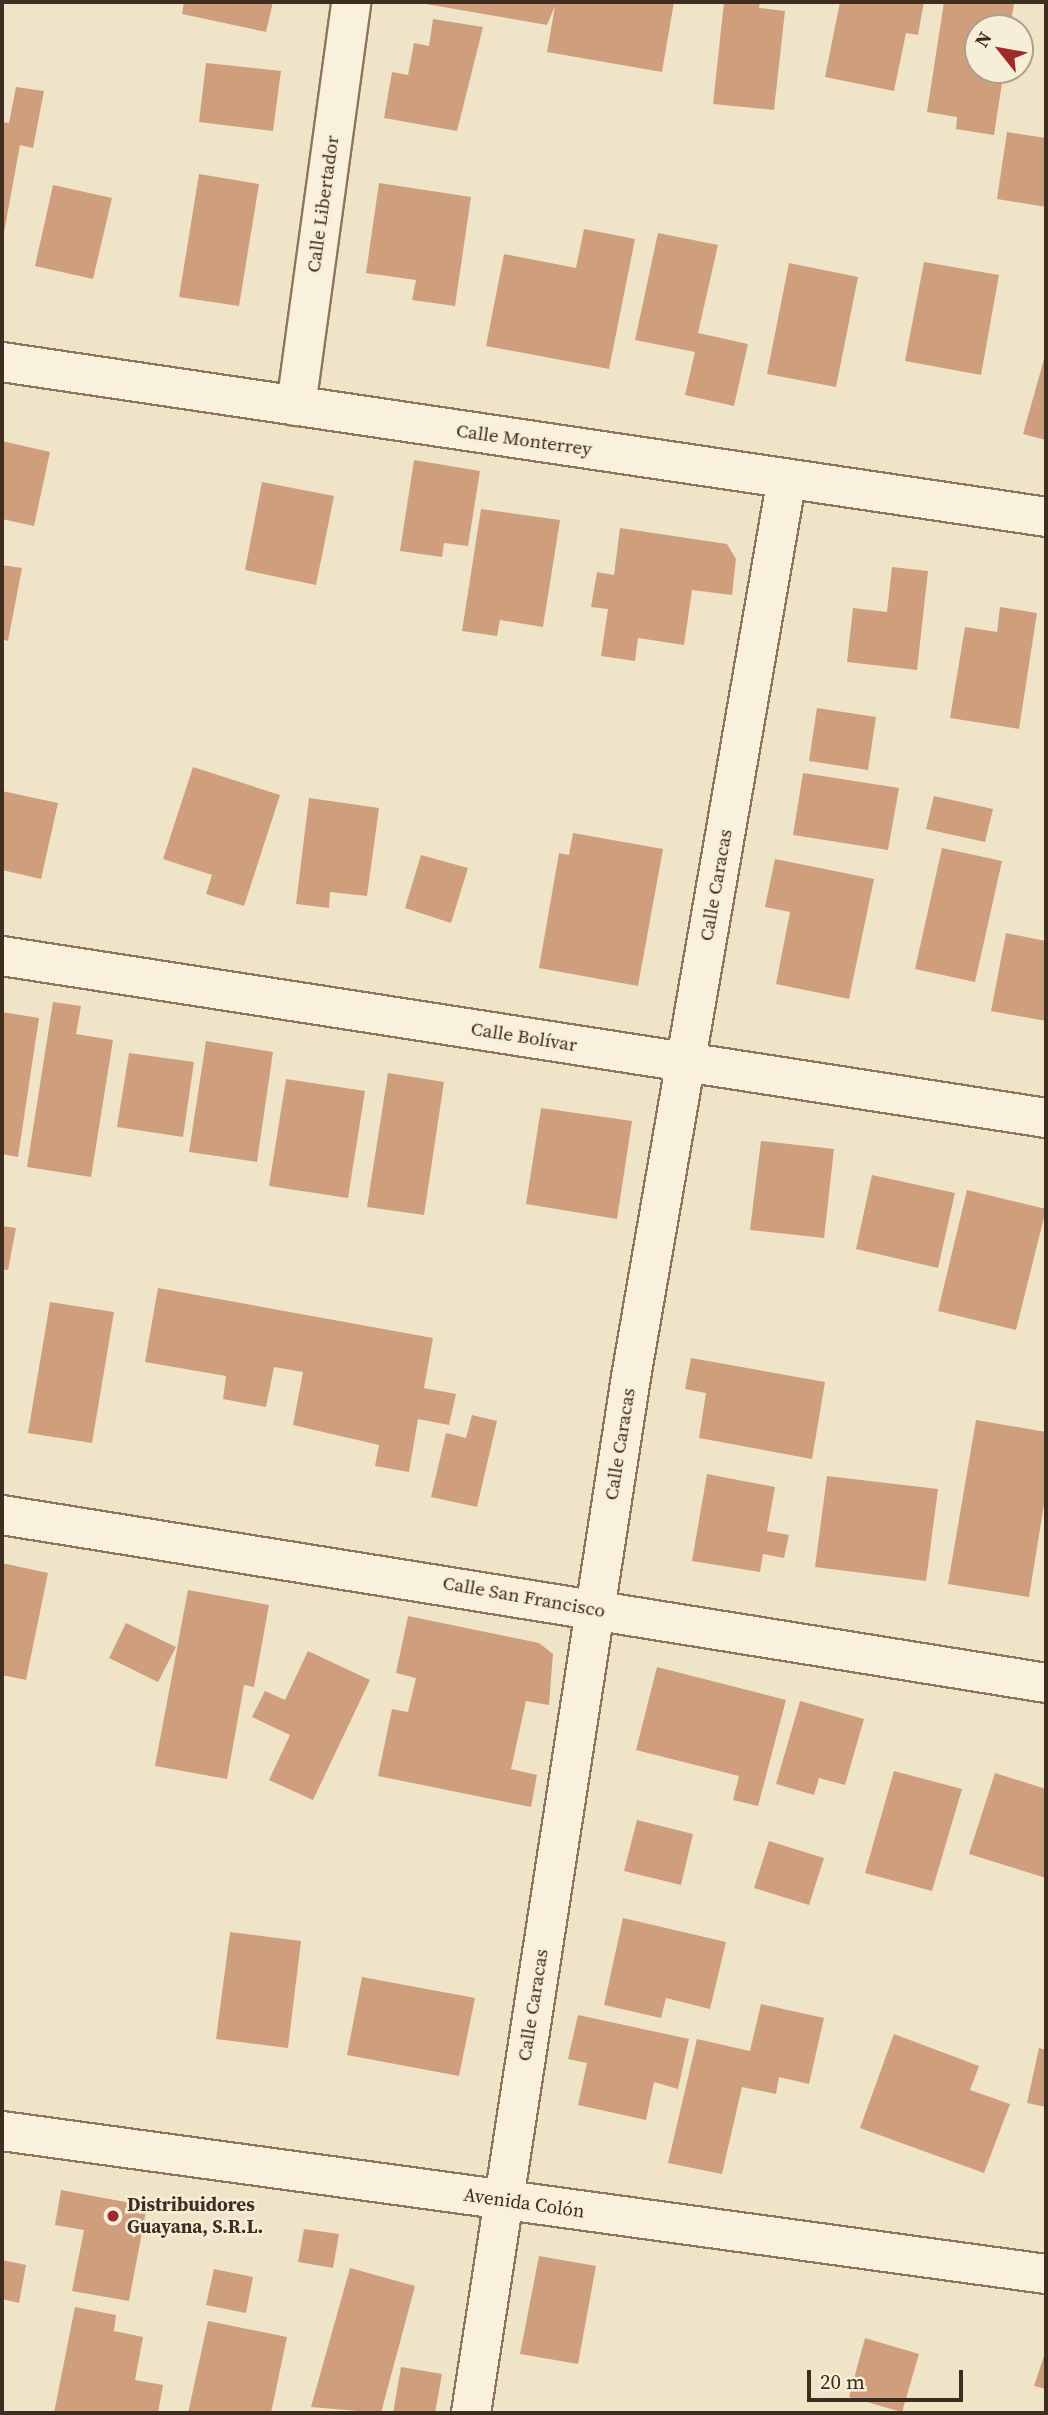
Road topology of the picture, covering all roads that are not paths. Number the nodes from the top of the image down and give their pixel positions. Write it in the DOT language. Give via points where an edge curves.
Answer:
graph roads {
  1 [pos="351,2"];
  2 [pos="2,362"];
  3 [pos="296,406"];
  4 [pos="787,478"];
  5 [pos="1046,517"];
  6 [pos="2,956"];
  7 [pos="685,1062"];
  8 [pos="1046,1118"];
  9 [pos="2,1515"];
  10 [pos="594,1609"];
  11 [pos="1046,1682"];
  12 [pos="2,2131"];
  13 [pos="503,2200"];
  14 [pos="1046,2274"];
  15 [pos="471,2413"];
  1 -- 3 [label="street, Calle Libertador"];
  2 -- 3 [label="street, Calle Monterrey"];
  3 -- 4 [label="street, Calle Monterrey"];
  4 -- 5 [label="street, Calle Monterrey"];
  4 -- 7 [label="street, Calle Caracas"];
  6 -- 7 [label="street, Calle Bolívar"];
  7 -- 8 [label="street, Calle Bolívar"];
  7 -- 10 [label="street, Calle Caracas"];
  9 -- 10 [label="street, Calle San Francisco"];
  10 -- 11 [label="street, Calle San Francisco"];
  10 -- 13 [label="street, Calle Caracas"];
  12 -- 13 [label="street, Avenida Colón"];
  13 -- 14 [label="street, Avenida Colón"];
  13 -- 15 [label="street, Calle Caracas"];
}
